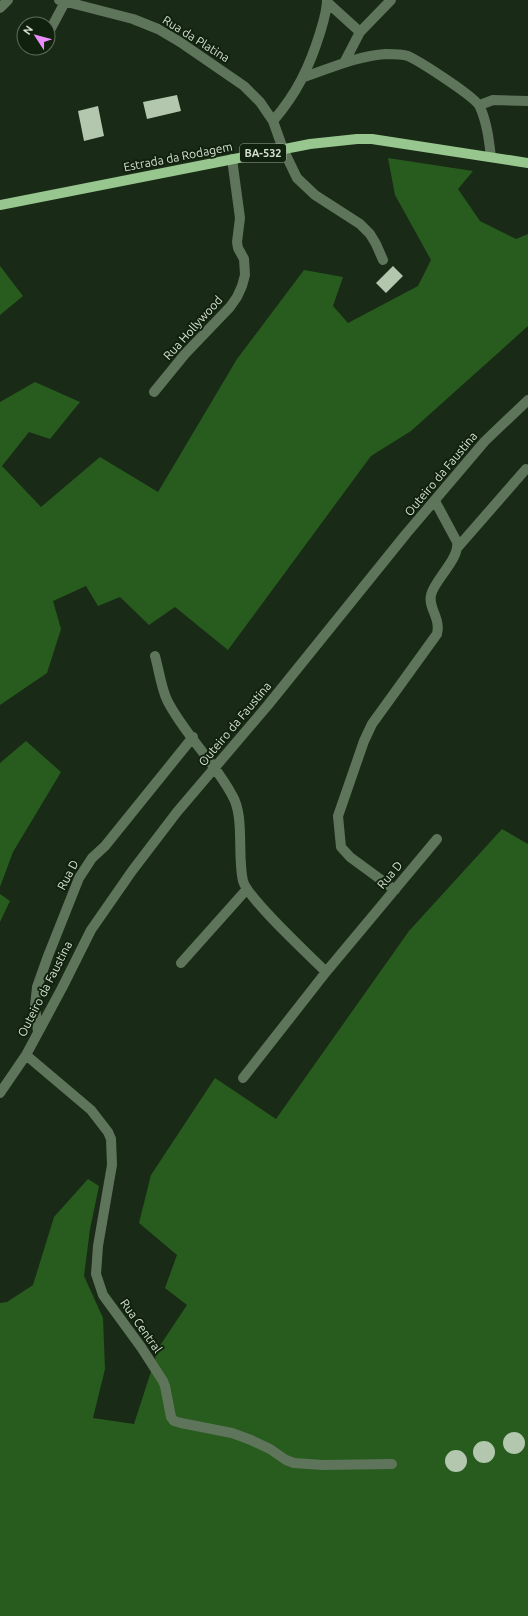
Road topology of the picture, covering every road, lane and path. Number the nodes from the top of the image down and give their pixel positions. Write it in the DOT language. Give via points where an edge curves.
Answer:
graph roads {
  1 [pos="8,0"];
  2 [pos="391,0"];
  3 [pos="62,1"];
  4 [pos="327,1"];
  5 [pos="84,3"];
  6 [pos="0,8"];
  7 [pos="56,16"];
  8 [pos="360,32"];
  9 [pos="345,61"];
  10 [pos="304,77"];
  11 [pos="528,101"];
  12 [pos="480,105"];
  13 [pos="273,121"];
  14 [pos="283,150"];
  15 [pos="491,158"];
  16 [pos="232,160"];
  17 [pos="528,163"];
  18 [pos="0,205"];
  19 [pos="383,260"];
  20 [pos="154,392"];
  21 [pos="528,400"];
  22 [pos="526,469"];
  23 [pos="435,501"];
  24 [pos="458,547"];
  25 [pos="155,656"];
  26 [pos="193,737"];
  27 [pos="215,767"];
  28 [pos="437,839"];
  29 [pos="247,888"];
  30 [pos="395,890"];
  31 [pos="181,963"];
  32 [pos="326,972"];
  33 [pos="38,1032"];
  34 [pos="26,1055"];
  35 [pos="243,1078"];
  36 [pos="0,1092"];
  37 [pos="392,1464"];
  1 -- 6 [label="street"];
  2 -- 8 [label="street"];
  3 -- 5 [label="street, Rua da Platina"];
  3 -- 7 [label="street"];
  4 -- 8 [label="street"];
  4 -- 10 [label="street" via="321,30"];
  5 -- 13 [label="street, Rua da Platina" via="158,29 180,42 244,86 260,102"];
  8 -- 9 [label="street"];
  9 -- 10 [label="street"];
  9 -- 12 [label="street" via="386,54 408,56 454,84"];
  10 -- 13 [label="street"];
  11 -- 12 [label="street" via="493,100"];
  12 -- 15 [label="street" via="488,132"];
  13 -- 14 [label="street, Rua da Platina"];
  14 -- 15 [label="main road, Estrada da Rodagem / BA-532" via="318,143 372,139"];
  14 -- 16 [label="main road, Estrada da Rodagem / BA-532"];
  14 -- 19 [label="street, Rua da Platina" via="297,178 315,195 360,224 373,239"];
  15 -- 17 [label="main road, Estrada da Rodagem / BA-532"];
  16 -- 18 [label="main road, Estrada da Rodagem / BA-532"];
  16 -- 20 [label="street, Rua Hollywood" via="240,218 237,242 244,259 245,276 242,286 230,307 185,354"];
  21 -- 23 [label="street, Outeiro da Faustina" via="485,441"];
  22 -- 24 [label="street"];
  23 -- 24 [label="street"];
  23 -- 27 [label="street, Outeiro da Faustina"];
  24 -- 30 [label="street" via="430,596 438,620 436,634 372,724 338,816 341,847 350,857"];
  25 -- 26 [label="street" via="167,698"];
  26 -- 27 [label="street"];
  26 -- 33 [label="street, Rua D" via="105,846 92,858 79,878 37,987 35,1006"];
  27 -- 29 [label="street" via="237,806 241,870"];
  27 -- 33 [label="street, Outeiro da Faustina" via="132,871 91,930"];
  28 -- 30 [label="street, Rua D"];
  29 -- 31 [label="street"];
  29 -- 32 [label="street"];
  30 -- 32 [label="street, Rua D"];
  32 -- 35 [label="street, Rua D"];
  33 -- 34 [label="street, Outeiro da Faustina"];
  34 -- 36 [label="street, Outeiro da Faustina"];
  34 -- 37 [label="street, Rua Central" via="90,1110 111,1139 112,1165 98,1246 96,1274 103,1295 163,1381 174,1421 232,1433 270,1449 294,1463"];
}
